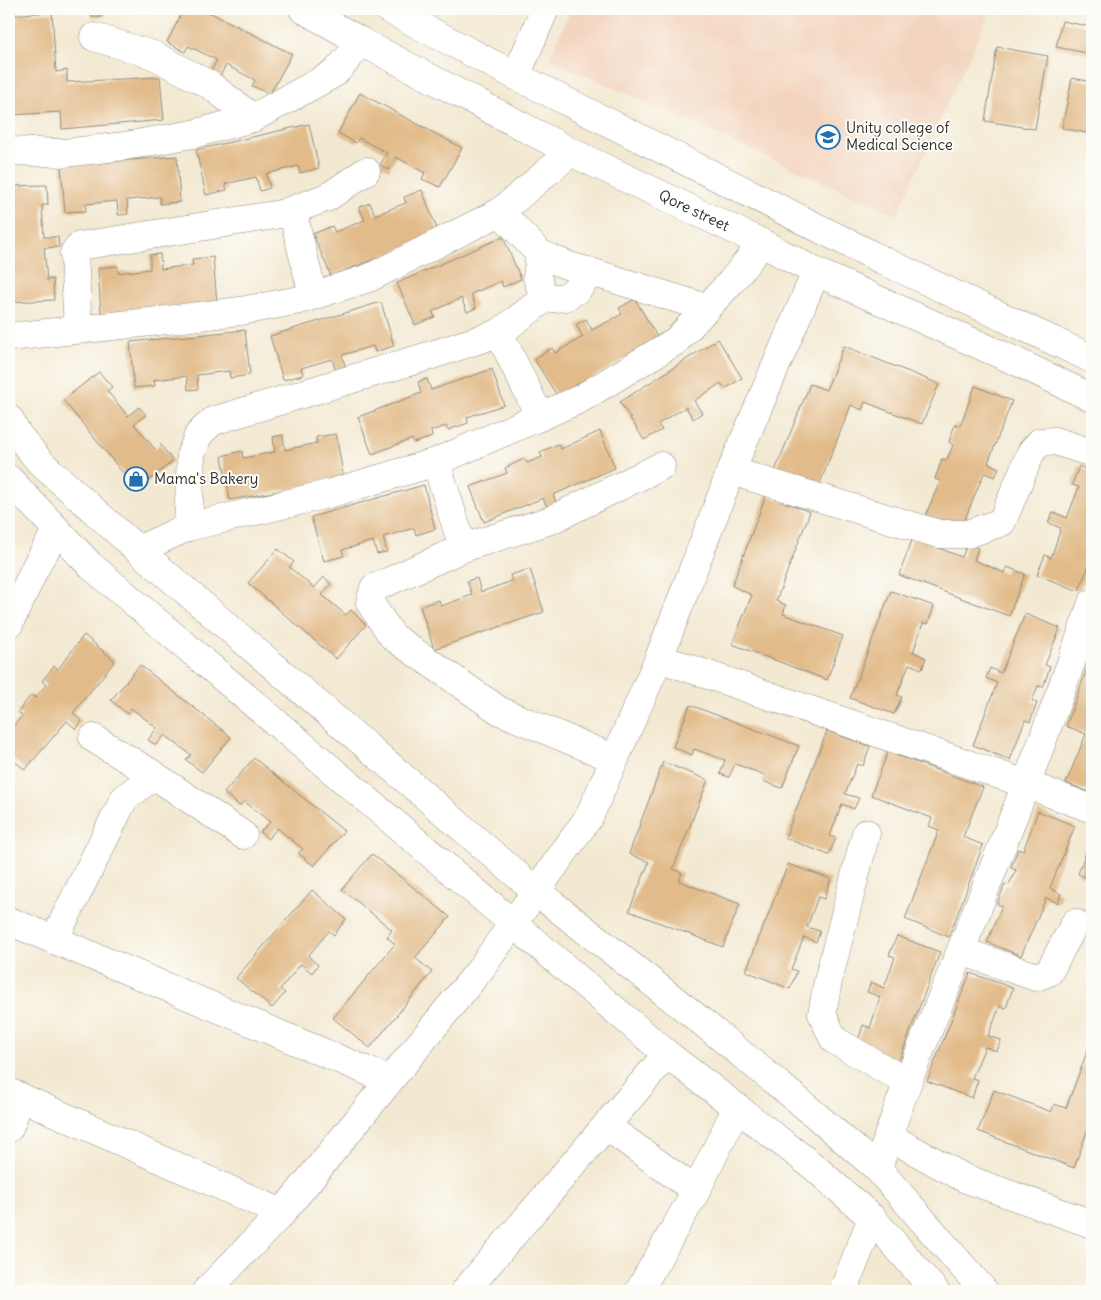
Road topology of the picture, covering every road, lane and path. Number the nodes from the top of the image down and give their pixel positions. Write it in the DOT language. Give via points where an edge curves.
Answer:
graph roads {
  1 [pos="303,9"];
  2 [pos="388,9"];
  3 [pos="545,9"];
  4 [pos="94,37"];
  5 [pos="362,42"];
  6 [pos="516,76"];
  7 [pos="253,118"];
  8 [pos="9,151"];
  9 [pos="572,152"];
  10 [pos="366,171"];
  11 [pos="292,210"];
  12 [pos="500,212"];
  13 [pos="762,243"];
  14 [pos="540,254"];
  15 [pos="591,272"];
  16 [pos="816,272"];
  17 [pos="313,295"];
  18 [pos="544,300"];
  19 [pos="707,308"];
  20 [pos="78,330"];
  21 [pos="499,333"];
  22 [pos="9,337"];
  23 [pos="1092,359"];
  24 [pos="1092,398"];
  25 [pos="540,417"];
  26 [pos="9,419"];
  27 [pos="1092,453"];
  28 [pos="436,462"];
  29 [pos="661,466"];
  30 [pos="731,471"];
  31 [pos="9,479"];
  32 [pos="188,527"];
  33 [pos="57,530"];
  34 [pos="463,548"];
  35 [pos="138,550"];
  36 [pos="1091,613"];
  37 [pos="10,616"];
  38 [pos="659,658"];
  39 [pos="93,738"];
  40 [pos="615,759"];
  41 [pos="154,775"];
  42 [pos="1026,784"];
  43 [pos="1092,809"];
  44 [pos="866,833"];
  45 [pos="243,835"];
  46 [pos="537,892"];
  47 [pos="9,921"];
  48 [pos="1075,923"];
  49 [pos="513,924"];
  50 [pos="54,940"];
  51 [pos="961,951"];
  52 [pos="667,1054"];
  53 [pos="390,1080"];
  54 [pos="908,1082"];
  55 [pos="15,1094"];
  56 [pos="737,1107"];
  57 [pos="606,1126"];
  58 [pos="9,1128"];
  59 [pos="888,1136"];
  60 [pos="878,1169"];
  61 [pos="696,1191"];
  62 [pos="282,1213"];
  63 [pos="872,1218"];
  64 [pos="1092,1224"];
  65 [pos="206,1291"];
  66 [pos="465,1291"];
  67 [pos="639,1291"];
  68 [pos="843,1291"];
  69 [pos="935,1291"];
  70 [pos="984,1291"];
  1 -- 5 [label="main road, Qore street"];
  2 -- 6 [label="main road"];
  3 -- 6 [label="main road"];
  4 -- 7 [label="main road" via="153,55 210,85"];
  5 -- 7 [label="main road" via="335,73"];
  5 -- 9 [label="main road, Qore street"];
  6 -- 23 [label="main road" via="884,261"];
  7 -- 8 [label="main road" via="193,134 125,146 64,153"];
  9 -- 12 [label="main road"];
  9 -- 13 [label="main road, Qore street"];
  10 -- 11 [label="main road" via="328,196"];
  11 -- 17 [label="main road"];
  11 -- 20 [label="main road" via="80,246 74,253"];
  12 -- 14 [label="main road"];
  12 -- 17 [label="main road" via="369,278"];
  13 -- 16 [label="main road, Qore street"];
  13 -- 19 [label="main road"];
  14 -- 15 [label="main road"];
  14 -- 18 [label="main road" via="537,277"];
  15 -- 18 [label="main road" via="578,289 565,297"];
  15 -- 19 [label="main road"];
  16 -- 24 [label="main road, Qore street"];
  16 -- 30 [label="main road"];
  17 -- 20 [label="main road" via="241,311"];
  18 -- 21 [label="main road"];
  19 -- 25 [label="main road" via="676,341 580,399"];
  20 -- 22 [label="main road"];
  21 -- 25 [label="main road"];
  21 -- 32 [label="main road" via="213,421 199,434 191,454"];
  25 -- 28 [label="main road"];
  26 -- 35 [label="main road" via="41,463"];
  27 -- 30 [label="main road" via="1055,440 1040,442 1031,452 1002,522 967,534 939,534"];
  28 -- 32 [label="main road" via="328,494"];
  28 -- 34 [label="main road"];
  29 -- 34 [label="main road" via="551,520"];
  30 -- 38 [label="main road"];
  31 -- 33 [label="main road"];
  32 -- 35 [label="main road"];
  33 -- 37 [label="main road"];
  33 -- 49 [label="main road" via="90,565"];
  34 -- 40 [label="main road" via="374,588 370,603 393,637 500,711"];
  35 -- 46 [label="main road"];
  36 -- 42 [label="main road"];
  38 -- 40 [label="main road"];
  38 -- 42 [label="main road"];
  39 -- 41 [label="main road"];
  40 -- 46 [label="main road" via="589,818"];
  41 -- 45 [label="main road"];
  41 -- 50 [label="main road" via="124,799"];
  42 -- 43 [label="main road"];
  42 -- 51 [label="main road"];
  44 -- 54 [label="main road" via="822,1014 834,1040"];
  46 -- 49 [label="main road"];
  46 -- 60 [label="main road" via="696,1017"];
  47 -- 50 [label="main road"];
  48 -- 51 [label="main road" via="1050,972 1036,977"];
  49 -- 52 [label="main road"];
  49 -- 53 [label="main road"];
  50 -- 53 [label="main road"];
  51 -- 54 [label="main road"];
  52 -- 56 [label="main road"];
  52 -- 57 [label="main road"];
  53 -- 62 [label="main road"];
  54 -- 59 [label="main road"];
  55 -- 58 [label="main road"];
  55 -- 62 [label="main road"];
  56 -- 61 [label="main road"];
  56 -- 63 [label="main road" via="814,1167"];
  57 -- 61 [label="main road"];
  57 -- 66 [label="main road"];
  59 -- 60 [label="main road"];
  59 -- 64 [label="main road" via="964,1178"];
  60 -- 70 [label="main road"];
  61 -- 67 [label="main road"];
  62 -- 65 [label="main road"];
  63 -- 68 [label="main road"];
  63 -- 69 [label="main road"];
}
